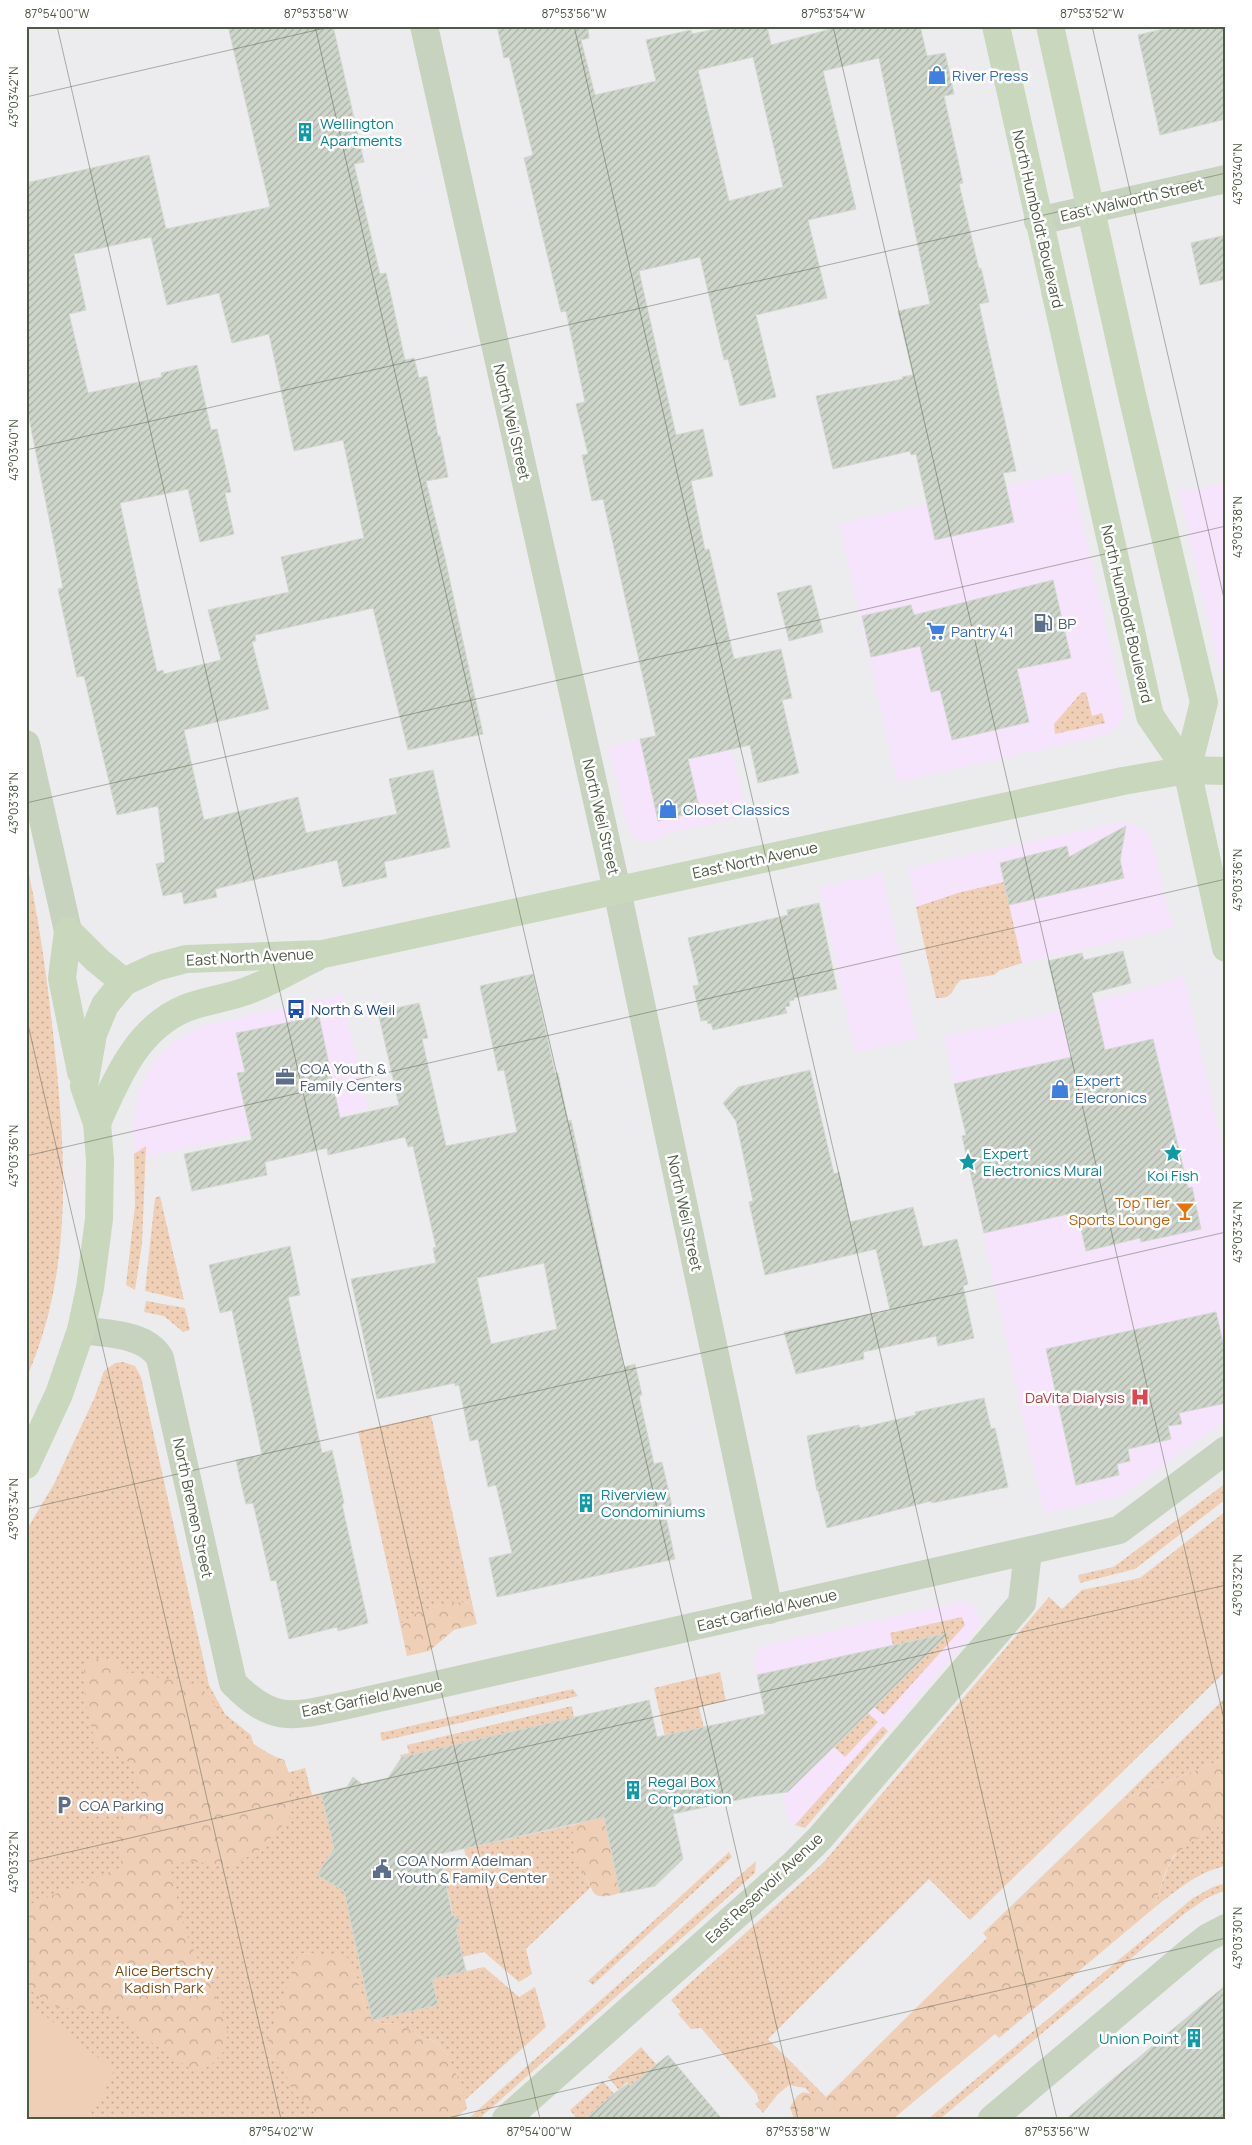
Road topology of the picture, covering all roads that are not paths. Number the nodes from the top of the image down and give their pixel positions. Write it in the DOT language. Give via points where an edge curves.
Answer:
graph roads {
  1 [pos="424,26"];
  2 [pos="996,26"];
  3 [pos="1050,26"];
  4 [pos="1226,179"];
  5 [pos="1091,209"];
  6 [pos="1038,221"];
  7 [pos="26,744"];
  8 [pos="1226,750"];
  9 [pos="1187,770"];
  10 [pos="1226,771"];
  11 [pos="617,890"];
  12 [pos="68,930"];
  13 [pos="1226,948"];
  14 [pos="323,954"];
  15 [pos="124,982"];
  16 [pos="84,1086"];
  17 [pos="97,1123"];
  18 [pos="81,1330"];
  19 [pos="1226,1450"];
  20 [pos="26,1465"];
  21 [pos="1028,1552"];
  22 [pos="769,1610"];
  23 [pos="285,1714"];
  24 [pos="1226,1928"];
  25 [pos="506,2119"];
  26 [pos="992,2119"];
  1 -- 11 [label="street, North Weil Street"];
  2 -- 6 [label="main road, North Humboldt Boulevard"];
  3 -- 5 [label="main road"];
  4 -- 5 [label="street, East Walworth Street"];
  5 -- 6 [label="street, East Walworth Street"];
  5 -- 9 [label="main road" via="1204,702"];
  6 -- 9 [label="main road, North Humboldt Boulevard" via="1150,716"];
  7 -- 12 [label="street"];
  8 -- 9 [label="main road, East North Avenue"];
  9 -- 10 [label="main road, East North Avenue"];
  9 -- 11 [label="main road, East North Avenue" via="1050,796"];
  9 -- 13 [label="main road"];
  11 -- 14 [label="main road, East North Avenue"];
  11 -- 22 [label="street, North Weil Street"];
  12 -- 15 [label="main road"];
  12 -- 16 [label="main road" via="62,978"];
  14 -- 15 [label="main road, East North Avenue" via="186,958"];
  14 -- 17 [label="main road, East North Avenue" via="249,990 185,1009 160,1024 128,1059"];
  15 -- 16 [label="main road, East North Avenue" via="105,1005 93,1034"];
  16 -- 17 [label="main road, East North Avenue"];
  17 -- 18 [label="main road, East North Avenue" via="99,1219"];
  18 -- 20 [label="main road, East North Avenue" via="59,1394"];
  18 -- 23 [label="street, North Bremen Street" via="142,1340 153,1347 160,1358 233,1683 251,1701 268,1711"];
  19 -- 21 [label="street, East Garfield Avenue" via="1119,1530"];
  21 -- 22 [label="street, East Garfield Avenue"];
  21 -- 25 [label="street, East Reservoir Avenue" via="1022,1603 820,1838"];
  22 -- 23 [label="street, East Garfield Avenue" via="343,1706"];
  24 -- 26 [label="street" via="1193,1949"];
}
